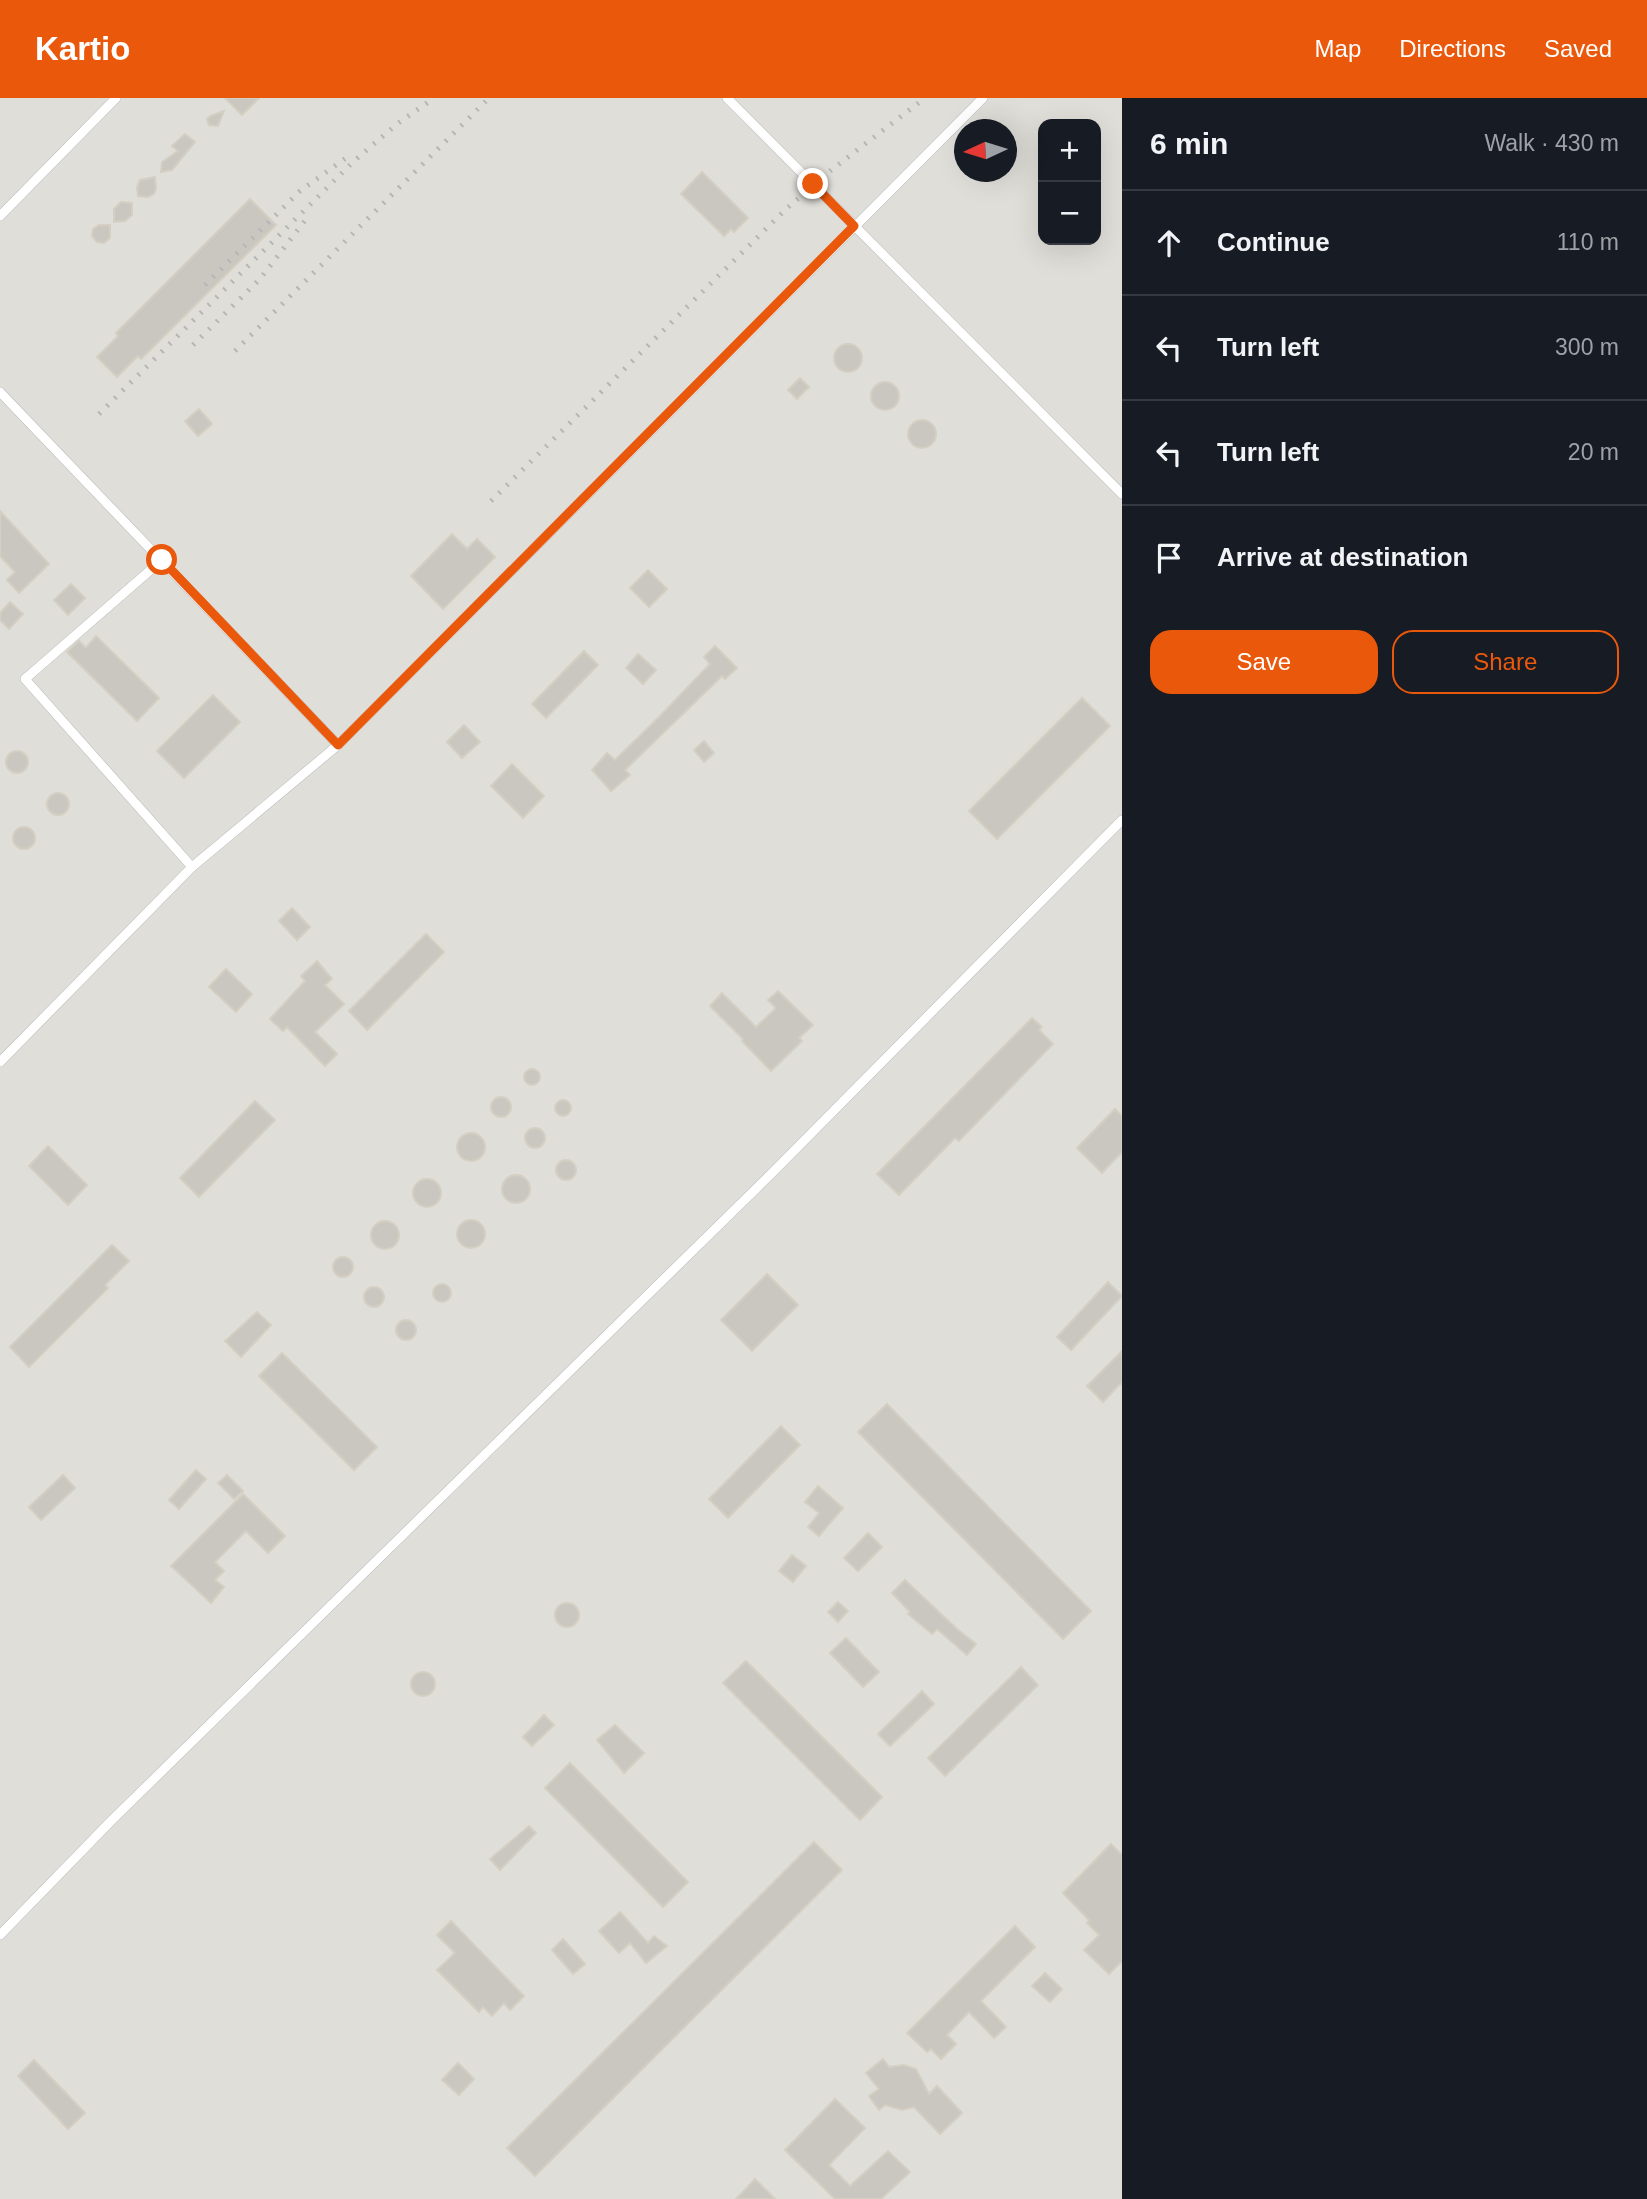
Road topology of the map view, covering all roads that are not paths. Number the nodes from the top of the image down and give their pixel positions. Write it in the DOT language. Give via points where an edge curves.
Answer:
graph roads {
  1 [pos="116,98"];
  2 [pos="727,98"];
  3 [pos="983,98"];
  4 [pos="0,216"];
  5 [pos="854,226"];
  6 [pos="0,392"];
  7 [pos="1122,494"];
  8 [pos="162,560"];
  9 [pos="338,745"];
  10 [pos="1122,820"];
  11 [pos="192,867"];
  12 [pos="0,1062"];
  13 [pos="0,1935"];
  1 -- 4 [label="lane"];
  2 -- 5 [label="lane"];
  3 -- 5 [label="lane"];
  5 -- 7 [label="lane"];
  5 -- 9 [label="lane"];
  6 -- 8 [label="lane"];
  8 -- 9 [label="lane"];
  8 -- 11 [label="lane" via="25,679"];
  9 -- 11 [label="lane"];
  10 -- 13 [label="lane" via="771,1174"];
  11 -- 12 [label="lane"];
}
